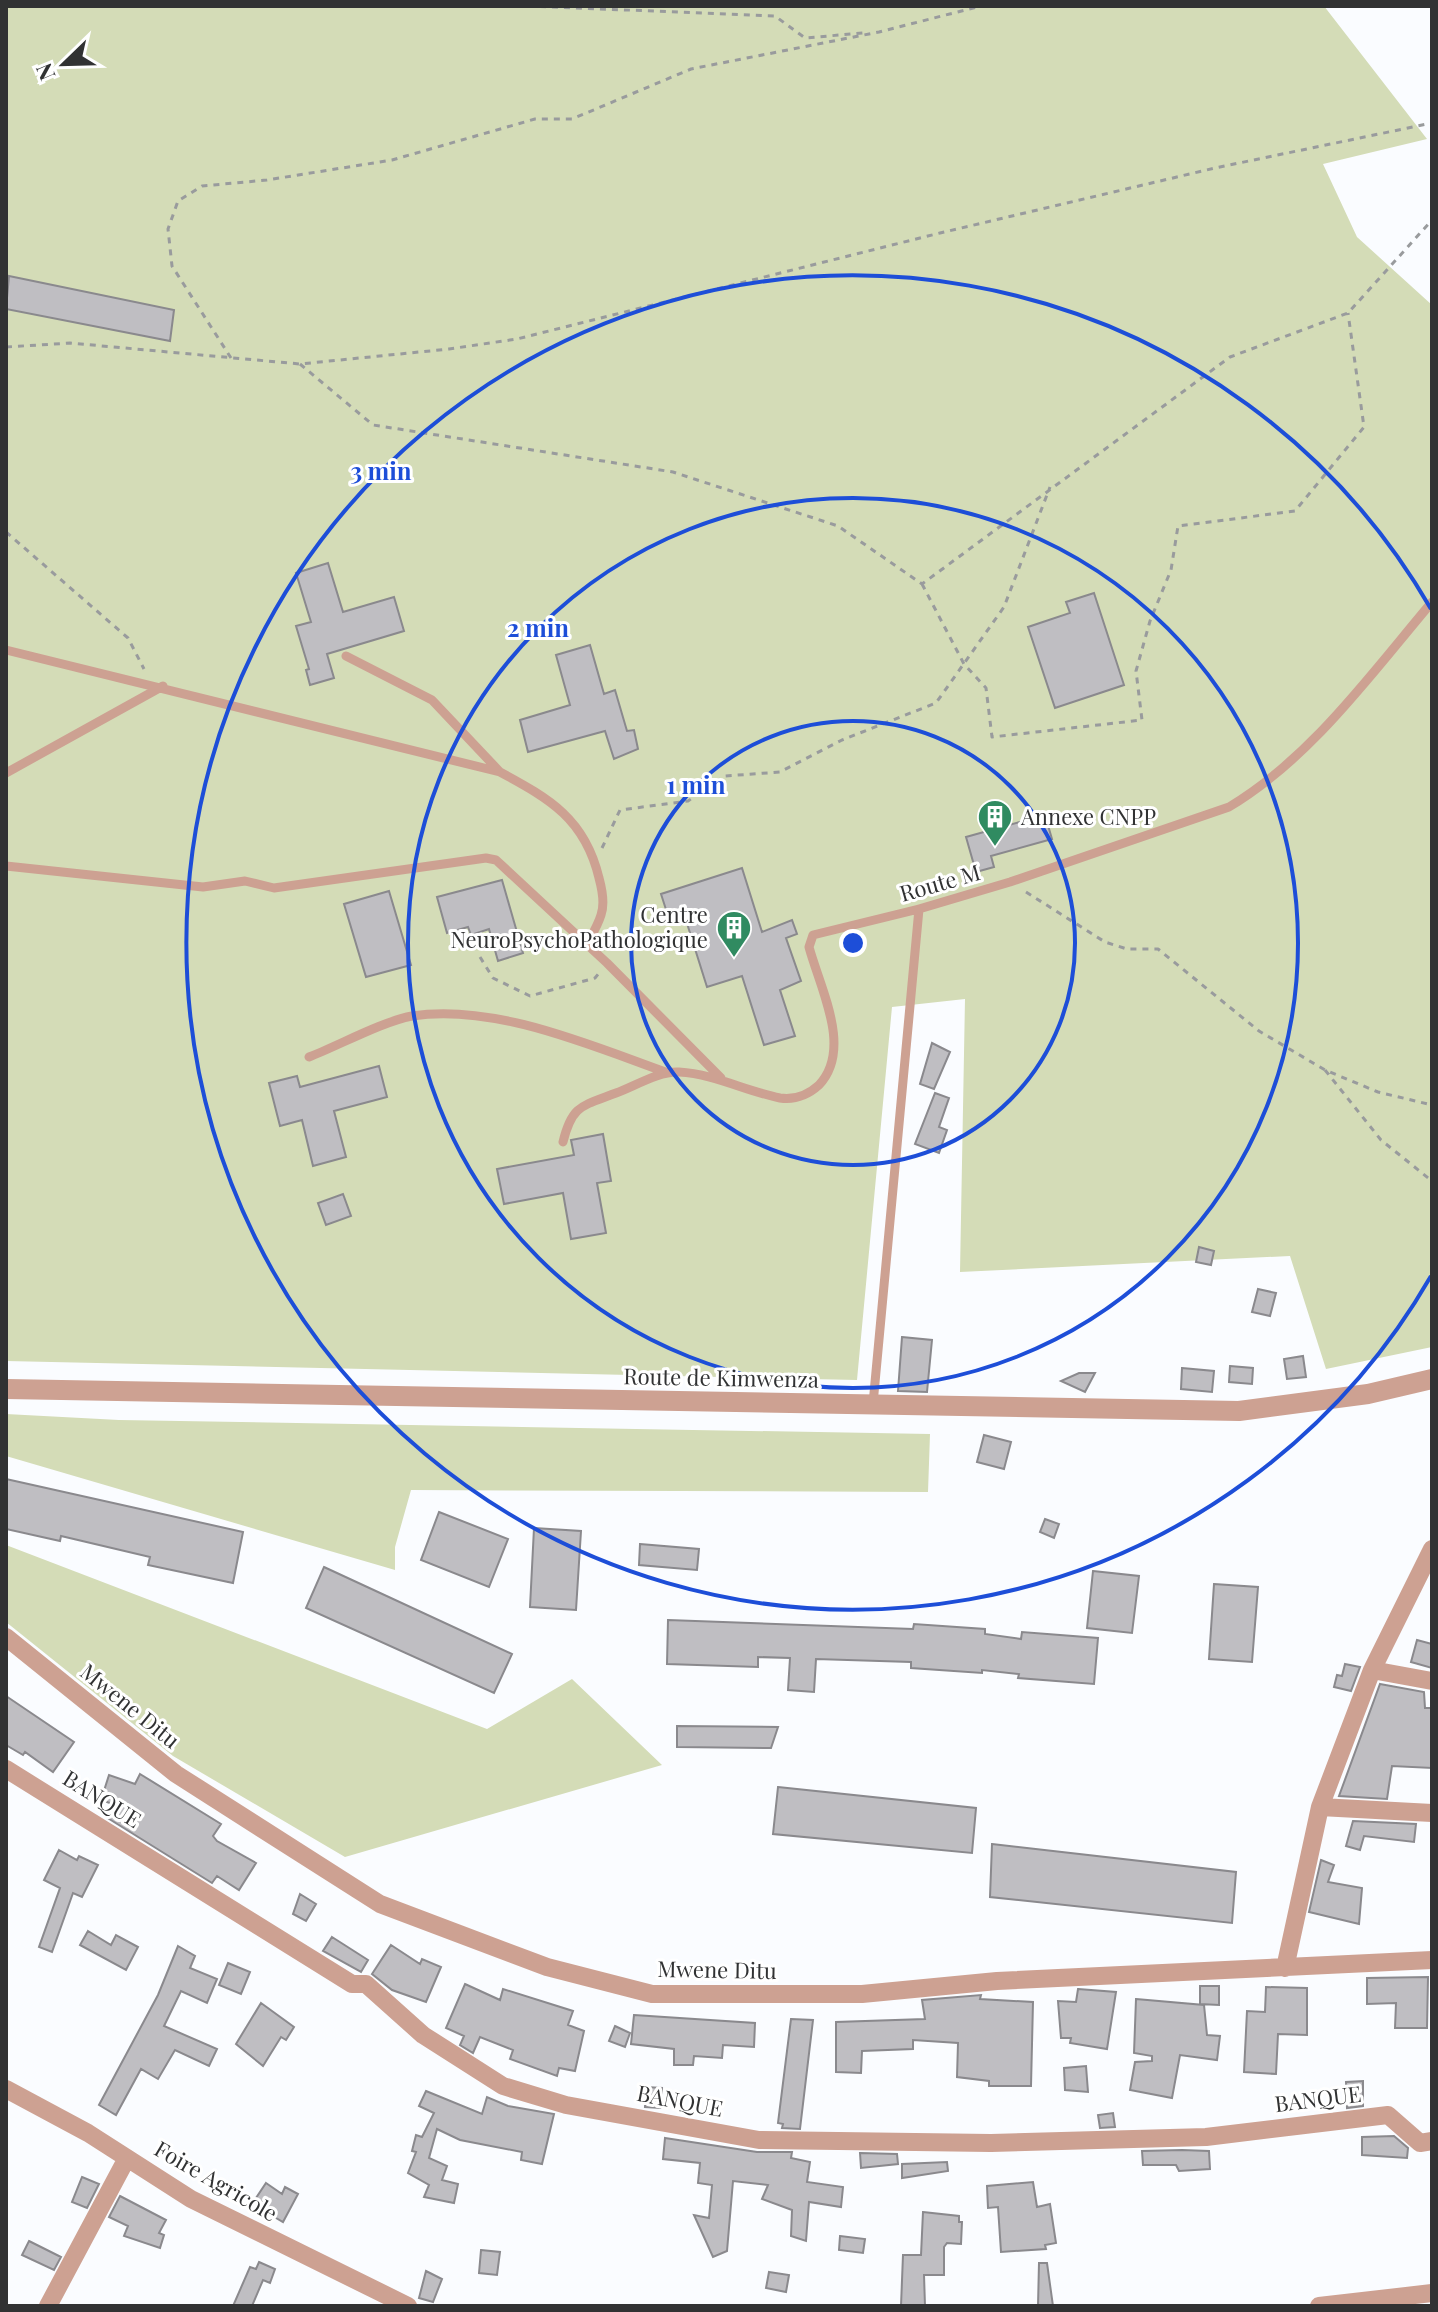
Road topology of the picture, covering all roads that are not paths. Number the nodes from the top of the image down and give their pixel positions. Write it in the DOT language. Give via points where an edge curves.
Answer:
graph roads {
  1 [pos="1432,602"];
  2 [pos="6,650"];
  3 [pos="346,656"];
  4 [pos="163,686"];
  5 [pos="500,772"];
  6 [pos="6,773"];
  7 [pos="6,866"];
  8 [pos="919,909"];
  9 [pos="587,944"];
  10 [pos="309,1057"];
  11 [pos="668,1073"];
  12 [pos="721,1078"];
  13 [pos="563,1142"];
  14 [pos="1432,1379"];
  15 [pos="6,1389"];
  16 [pos="873,1404"];
  17 [pos="1432,1549"];
  18 [pos="1424,1589"];
  19 [pos="6,1637"];
  20 [pos="1372,1670"];
  21 [pos="1432,1681"];
  22 [pos="6,1769"];
  23 [pos="1320,1807"];
  24 [pos="1432,1813"];
  25 [pos="1432,1960"];
  26 [pos="1285,1968"];
  27 [pos="6,2089"];
  28 [pos="1432,2141"];
  29 [pos="127,2158"];
  30 [pos="1432,2293"];
  31 [pos="48,2306"];
  32 [pos="408,2306"];
  33 [pos="1319,2306"];
  1 -- 8 [label="lane, Route M" via="1337,714 1252,793 1214,814"];
  2 -- 4 [label="lane"];
  3 -- 5 [label="lane" via="432,700"];
  4 -- 5 [label="lane"];
  4 -- 6 [label="lane"];
  5 -- 9 [label="lane" via="573,819 596,863 603,906"];
  7 -- 9 [label="lane" via="203,887 245,881 274,888 486,858 505,868"];
  8 -- 12 [label="lane, Route M" via="813,935 809,947 836,1044 835,1061 812,1092 781,1098"];
  8 -- 16 [label="lane"];
  9 -- 12 [label="lane"];
  10 -- 11 [label="lane" via="411,1017 465,1014 562,1035"];
  11 -- 12 [label="lane, Route M"];
  11 -- 13 [label="lane, Route M" via="582,1106 569,1117"];
  14 -- 16 [label="street, Route de Kimwenza" via="1368,1394 1239,1411"];
  15 -- 16 [label="street, Route de Kimwenza"];
  17 -- 18 [label="street"];
  18 -- 20 [label="street"];
  19 -- 26 [label="street, Mwene Ditu" via="176,1774 380,1904 547,1967 652,1994 738,1996 862,1994 997,1981"];
  20 -- 21 [label="street"];
  20 -- 23 [label="street"];
  22 -- 28 [label="street, BANQUE" via="352,1984 366,1984 423,2035 494,2081 566,2105 773,2141 991,2143 1206,2137 1388,2115 1420,2143"];
  23 -- 24 [label="street"];
  23 -- 26 [label="street"];
  25 -- 26 [label="street, Mwene Ditu"];
  27 -- 29 [label="street, Foire Agricole"];
  29 -- 31 [label="street"];
  29 -- 32 [label="street, Foire Agricole" via="191,2199"];
  30 -- 33 [label="street"];
}
